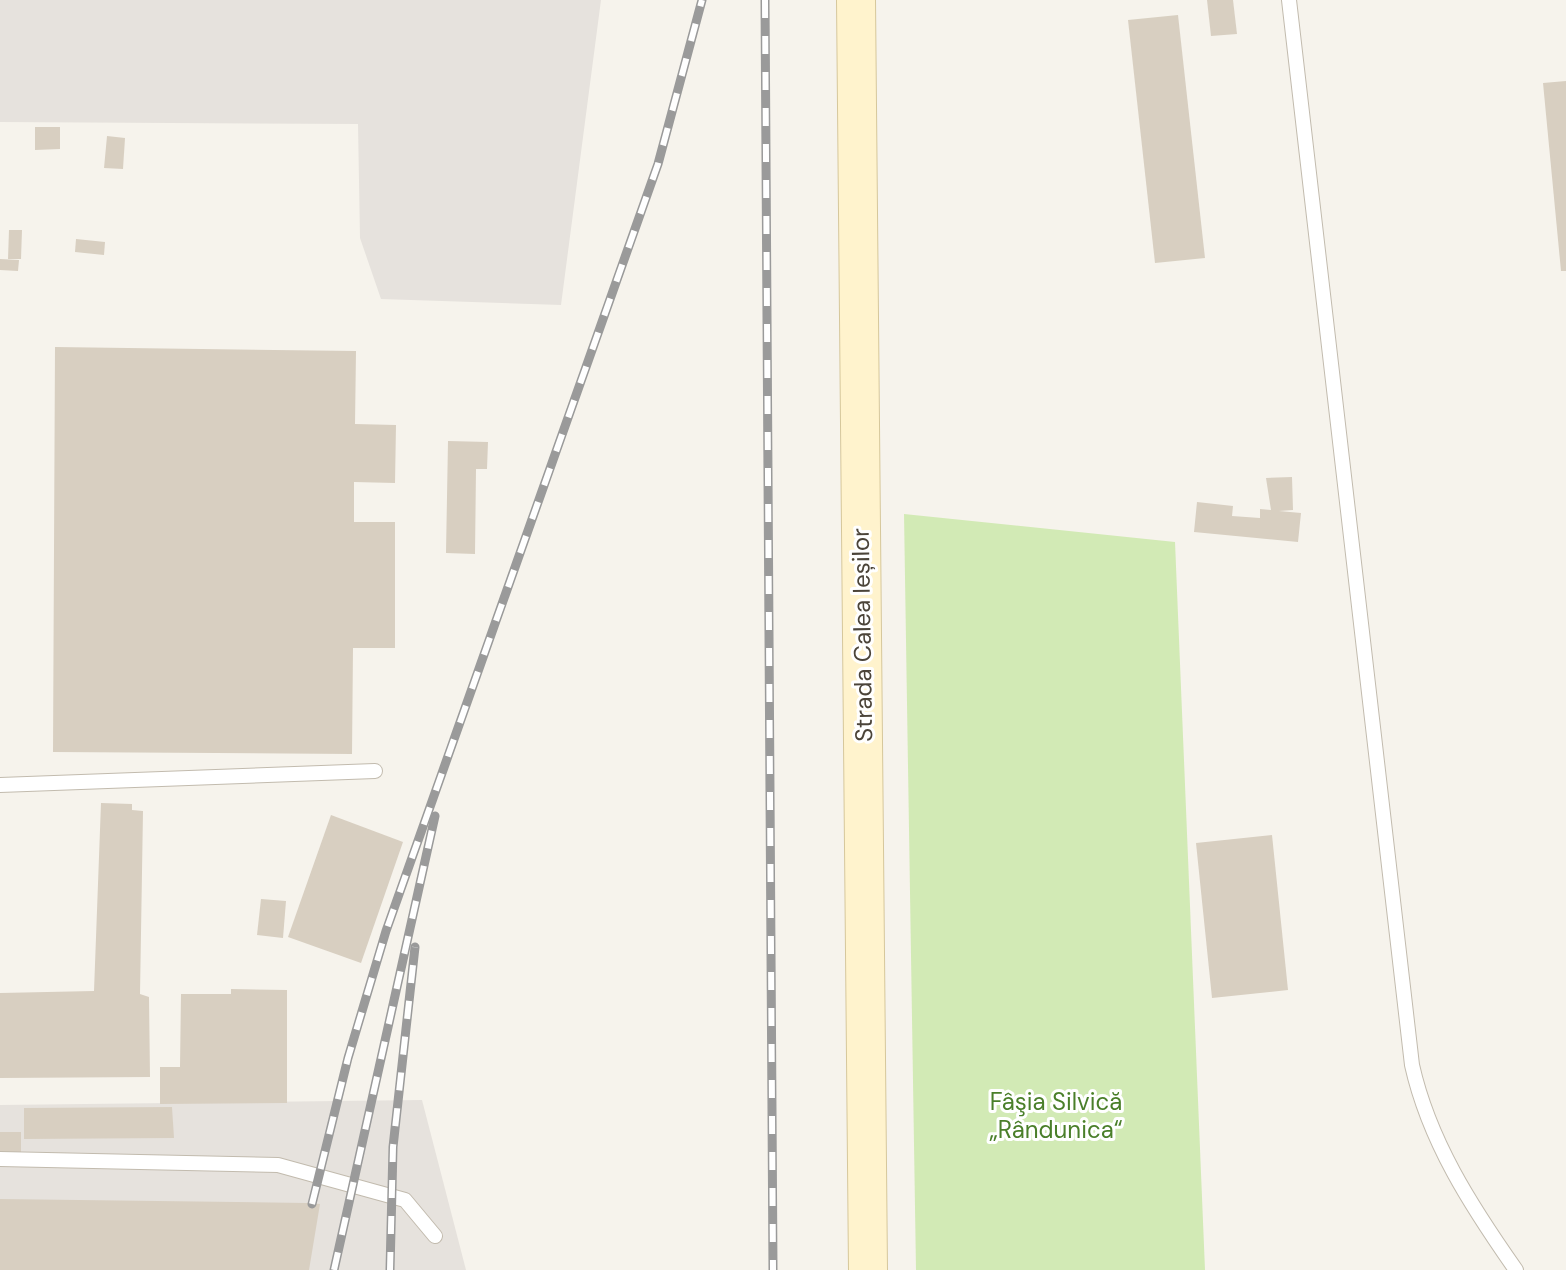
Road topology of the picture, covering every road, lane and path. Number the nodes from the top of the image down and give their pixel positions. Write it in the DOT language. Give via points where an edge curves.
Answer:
graph roads {
  1 [pos="856,0"];
  2 [pos="1289,0"];
  3 [pos="375,771"];
  4 [pos="0,785"];
  5 [pos="0,1159"];
  6 [pos="435,1236"];
  7 [pos="868,1270"];
  8 [pos="1516,1270"];
  1 -- 7 [label="street, Strada Calea Ieșilor"];
  2 -- 8 [label="lane" via="1412,1065 1422,1111 1441,1149"];
  3 -- 4 [label="lane"];
  5 -- 6 [label="lane" via="278,1165 405,1200"];
}
